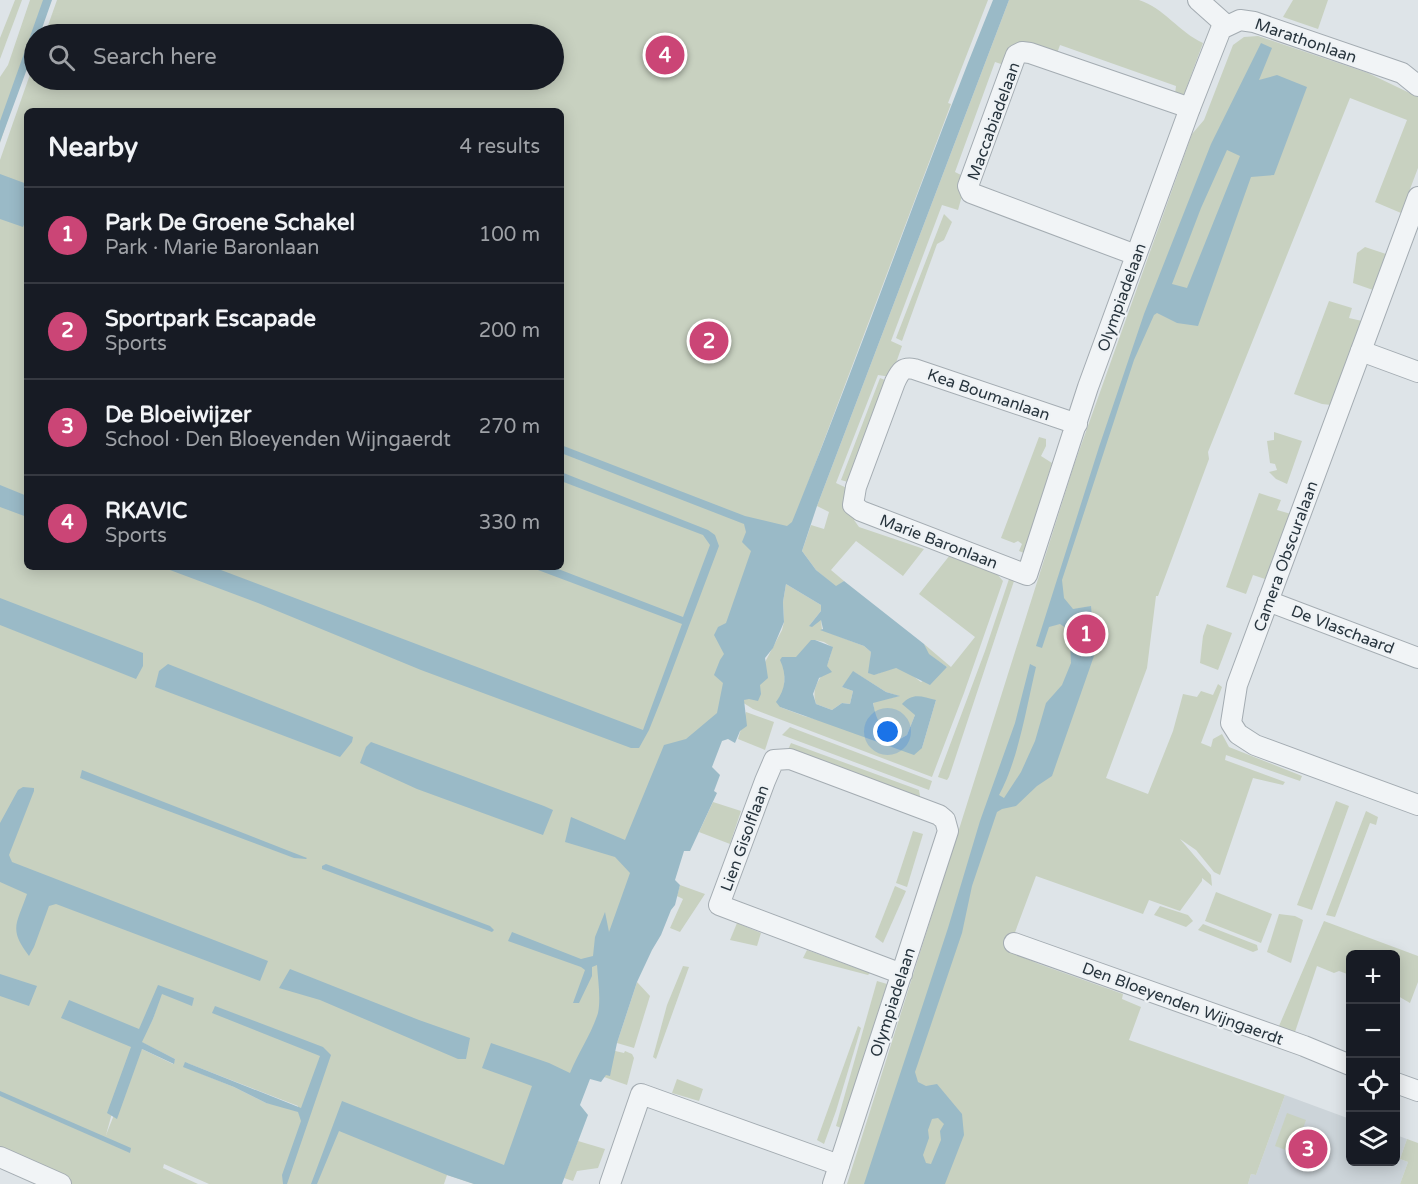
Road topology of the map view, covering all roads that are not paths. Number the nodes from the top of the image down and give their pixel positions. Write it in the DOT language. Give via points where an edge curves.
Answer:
graph roads {
  1 [pos="1198,0"];
  2 [pos="1227,25"];
  3 [pos="1418,86"];
  4 [pos="1190,108"];
  5 [pos="1418,197"];
  6 [pos="1136,255"];
  7 [pos="1361,351"];
  8 [pos="1418,372"];
  9 [pos="1077,424"];
  10 [pos="853,505"];
  11 [pos="1027,575"];
  12 [pos="1268,601"];
  13 [pos="1418,658"];
  14 [pos="1418,805"];
  15 [pos="945,820"];
  16 [pos="1014,943"];
  17 [pos="902,974"];
  18 [pos="1346,1063"];
  19 [pos="1400,1085"];
  20 [pos="1418,1091"];
  21 [pos="0,1157"];
  22 [pos="839,1165"];
  23 [pos="61,1184"];
  24 [pos="610,1184"];
  25 [pos="833,1184"];
  1 -- 2 [label="street"];
  2 -- 3 [label="street, Marathonlaan" via="1240,20 1276,28 1402,73"];
  2 -- 4 [label="street, Olympiadelaan" via="1221,29"];
  4 -- 6 [label="street, Olympiadelaan"];
  4 -- 6 [label="street, Maccabiadelaan" via="1030,53 1022,52 1013,63 968,186 971,193"];
  5 -- 7 [label="street, Camera Obscuralaan"];
  6 -- 9 [label="street, Olympiadelaan"];
  7 -- 8 [label="street"];
  7 -- 12 [label="street, Camera Obscuralaan"];
  9 -- 10 [label="street, Kea Boumanlaan" via="906,368 895,382"];
  9 -- 11 [label="street, Olympiadelaan"];
  10 -- 11 [label="street, Marie Baronlaan"];
  12 -- 13 [label="street, De Vlaschaard"];
  12 -- 14 [label="street, Camera Obscuralaan" via="1237,686 1231,723 1238,734 1255,745"];
  15 -- 17 [label="street, Olympiadelaan" via="948,831"];
  15 -- 17 [label="street, Lien Gisolflaan" via="790,759 774,760 719,905"];
  16 -- 18 [label="street, Den Bloeyenden Wijngaerdt"];
  17 -- 22 [label="street, Olympiadelaan"];
  19 -- 20 [label="street"];
  21 -- 23 [label="street"];
  22 -- 24 [label="street" via="641,1094"];
  22 -- 25 [label="street, Olympiadelaan"];
}
